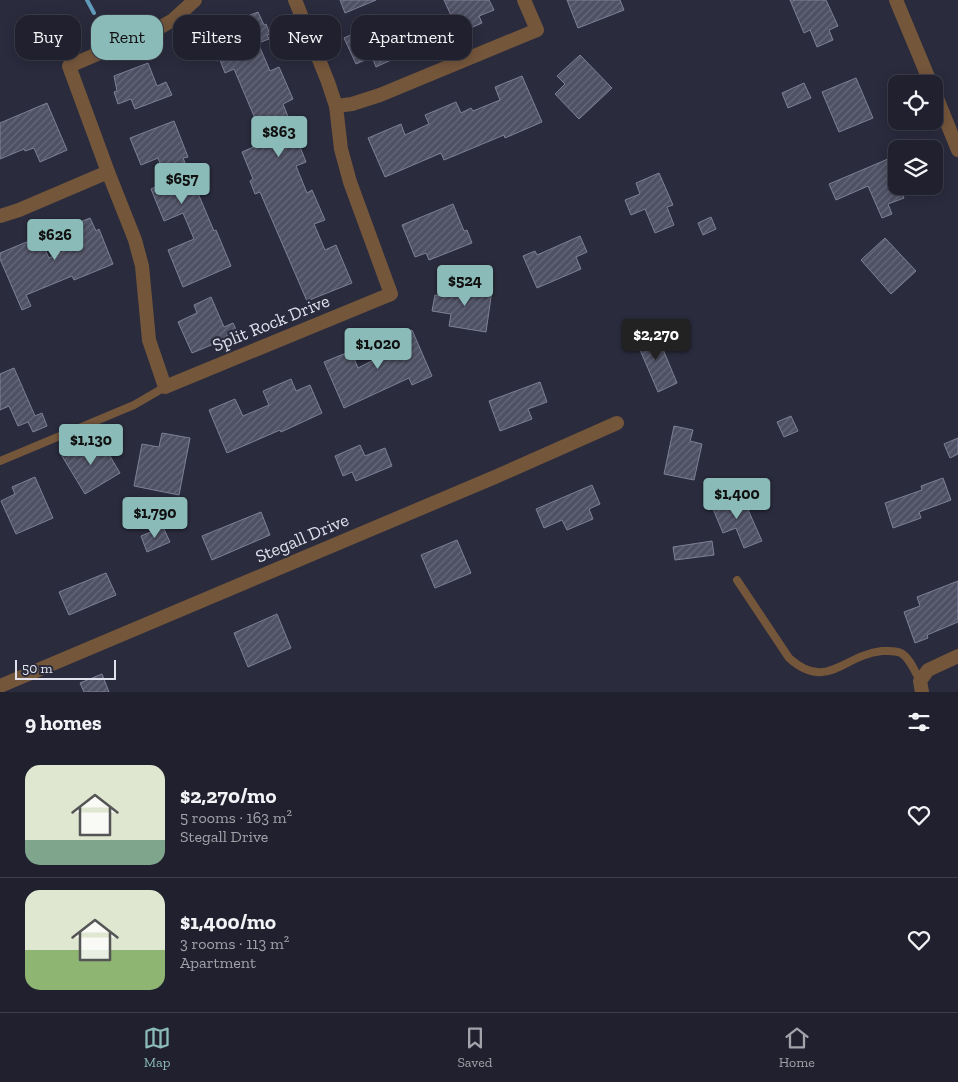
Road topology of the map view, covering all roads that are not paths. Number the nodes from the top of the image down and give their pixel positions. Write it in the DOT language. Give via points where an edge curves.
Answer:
graph roads {
  1 [pos="194,0"];
  2 [pos="295,0"];
  3 [pos="524,0"];
  4 [pos="896,0"];
  5 [pos="927,75"];
  6 [pos="336,106"];
  7 [pos="943,113"];
  8 [pos="958,150"];
  9 [pos="108,172"];
  10 [pos="0,216"];
  11 [pos="165,387"];
  12 [pos="617,423"];
  13 [pos="0,461"];
  14 [pos="737,580"];
  15 [pos="958,656"];
  16 [pos="0,686"];
  17 [pos="921,686"];
  1 -- 9 [label="street" via="174,20 159,28 68,66"];
  2 -- 6 [label="street"];
  3 -- 6 [label="street" via="537,30 380,95"];
  4 -- 5 [label="street"];
  6 -- 11 [label="street, Split Rock Drive" via="341,149 350,182 392,294"];
  7 -- 8 [label="street"];
  9 -- 10 [label="street"];
  9 -- 11 [label="street" via="139,254 149,340"];
  11 -- 13 [label="lane" via="134,405"];
  12 -- 16 [label="street, Stegall Drive"];
  14 -- 17 [label="lane" via="789,658 810,675 836,672 861,657 892,650 910,662"];
  15 -- 17 [label="street" via="928,670"];
}
